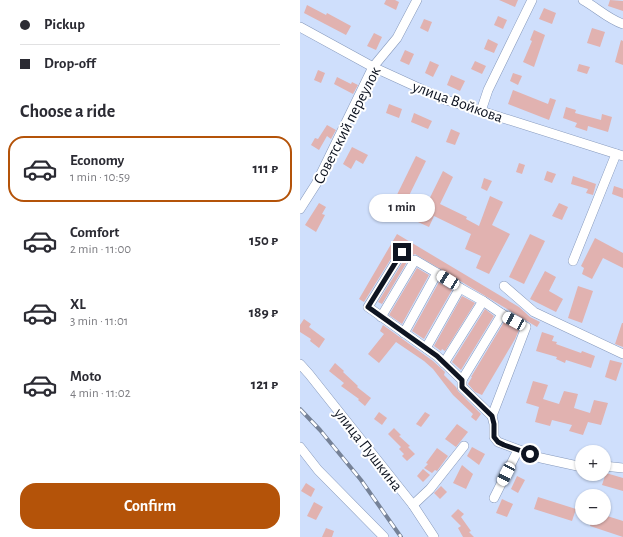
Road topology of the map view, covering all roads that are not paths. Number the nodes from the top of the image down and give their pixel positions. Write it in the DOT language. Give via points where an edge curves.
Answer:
graph roads {
  1 [pos="418,0"];
  2 [pos="532,0"];
  3 [pos="583,0"];
  4 [pos="623,24"];
  5 [pos="300,27"];
  6 [pos="373,67"];
  7 [pos="481,111"];
  8 [pos="620,155"];
  9 [pos="300,209"];
  10 [pos="402,252"];
  11 [pos="573,261"];
  12 [pos="437,273"];
  13 [pos="504,286"];
  14 [pos="460,288"];
  15 [pos="483,301"];
  16 [pos="502,314"];
  17 [pos="382,316"];
  18 [pos="404,333"];
  19 [pos="426,348"];
  20 [pos="623,354"];
  21 [pos="444,363"];
  22 [pos="300,364"];
  23 [pos="462,380"];
  24 [pos="492,416"];
  25 [pos="464,446"];
  26 [pos="300,447"];
  27 [pos="518,450"];
  28 [pos="575,465"];
  29 [pos="611,467"];
  30 [pos="623,468"];
  31 [pos="494,498"];
  32 [pos="413,505"];
  33 [pos="384,537"];
  34 [pos="434,537"];
  1 -- 6 [label="street, Советский переулок" via="397,38"];
  2 -- 7 [label="street" via="488,90"];
  3 -- 4 [label="street"];
  5 -- 6 [label="street, улица Войкова"];
  6 -- 7 [label="street, улица Войкова" via="443,98"];
  6 -- 9 [label="street, Советский переулок" via="316,184"];
  7 -- 8 [label="street, улица Войкова"];
  8 -- 11 [label="street"];
  10 -- 17 [label="street" via="368,307"];
  12 -- 14 [label="street"];
  12 -- 17 [label="street" via="415,260"];
  12 -- 18 [label="street"];
  13 -- 20 [label="street" via="534,312"];
  14 -- 15 [label="street"];
  14 -- 19 [label="street"];
  15 -- 16 [label="street"];
  15 -- 21 [label="street"];
  16 -- 23 [label="street"];
  16 -- 24 [label="street" via="526,327"];
  17 -- 18 [label="street"];
  18 -- 19 [label="street"];
  19 -- 21 [label="street"];
  21 -- 23 [label="street"];
  22 -- 32 [label="street, улица Пушкина"];
  23 -- 24 [label="street" via="462,387"];
  24 -- 27 [label="street" via="494,437 498,442"];
  25 -- 32 [label="street" via="430,489"];
  26 -- 33 [label="street" via="318,470"];
  27 -- 28 [label="street"];
  27 -- 31 [label="street"];
  29 -- 30 [label="street"];
  32 -- 34 [label="street, улица Пушкина"];
}
